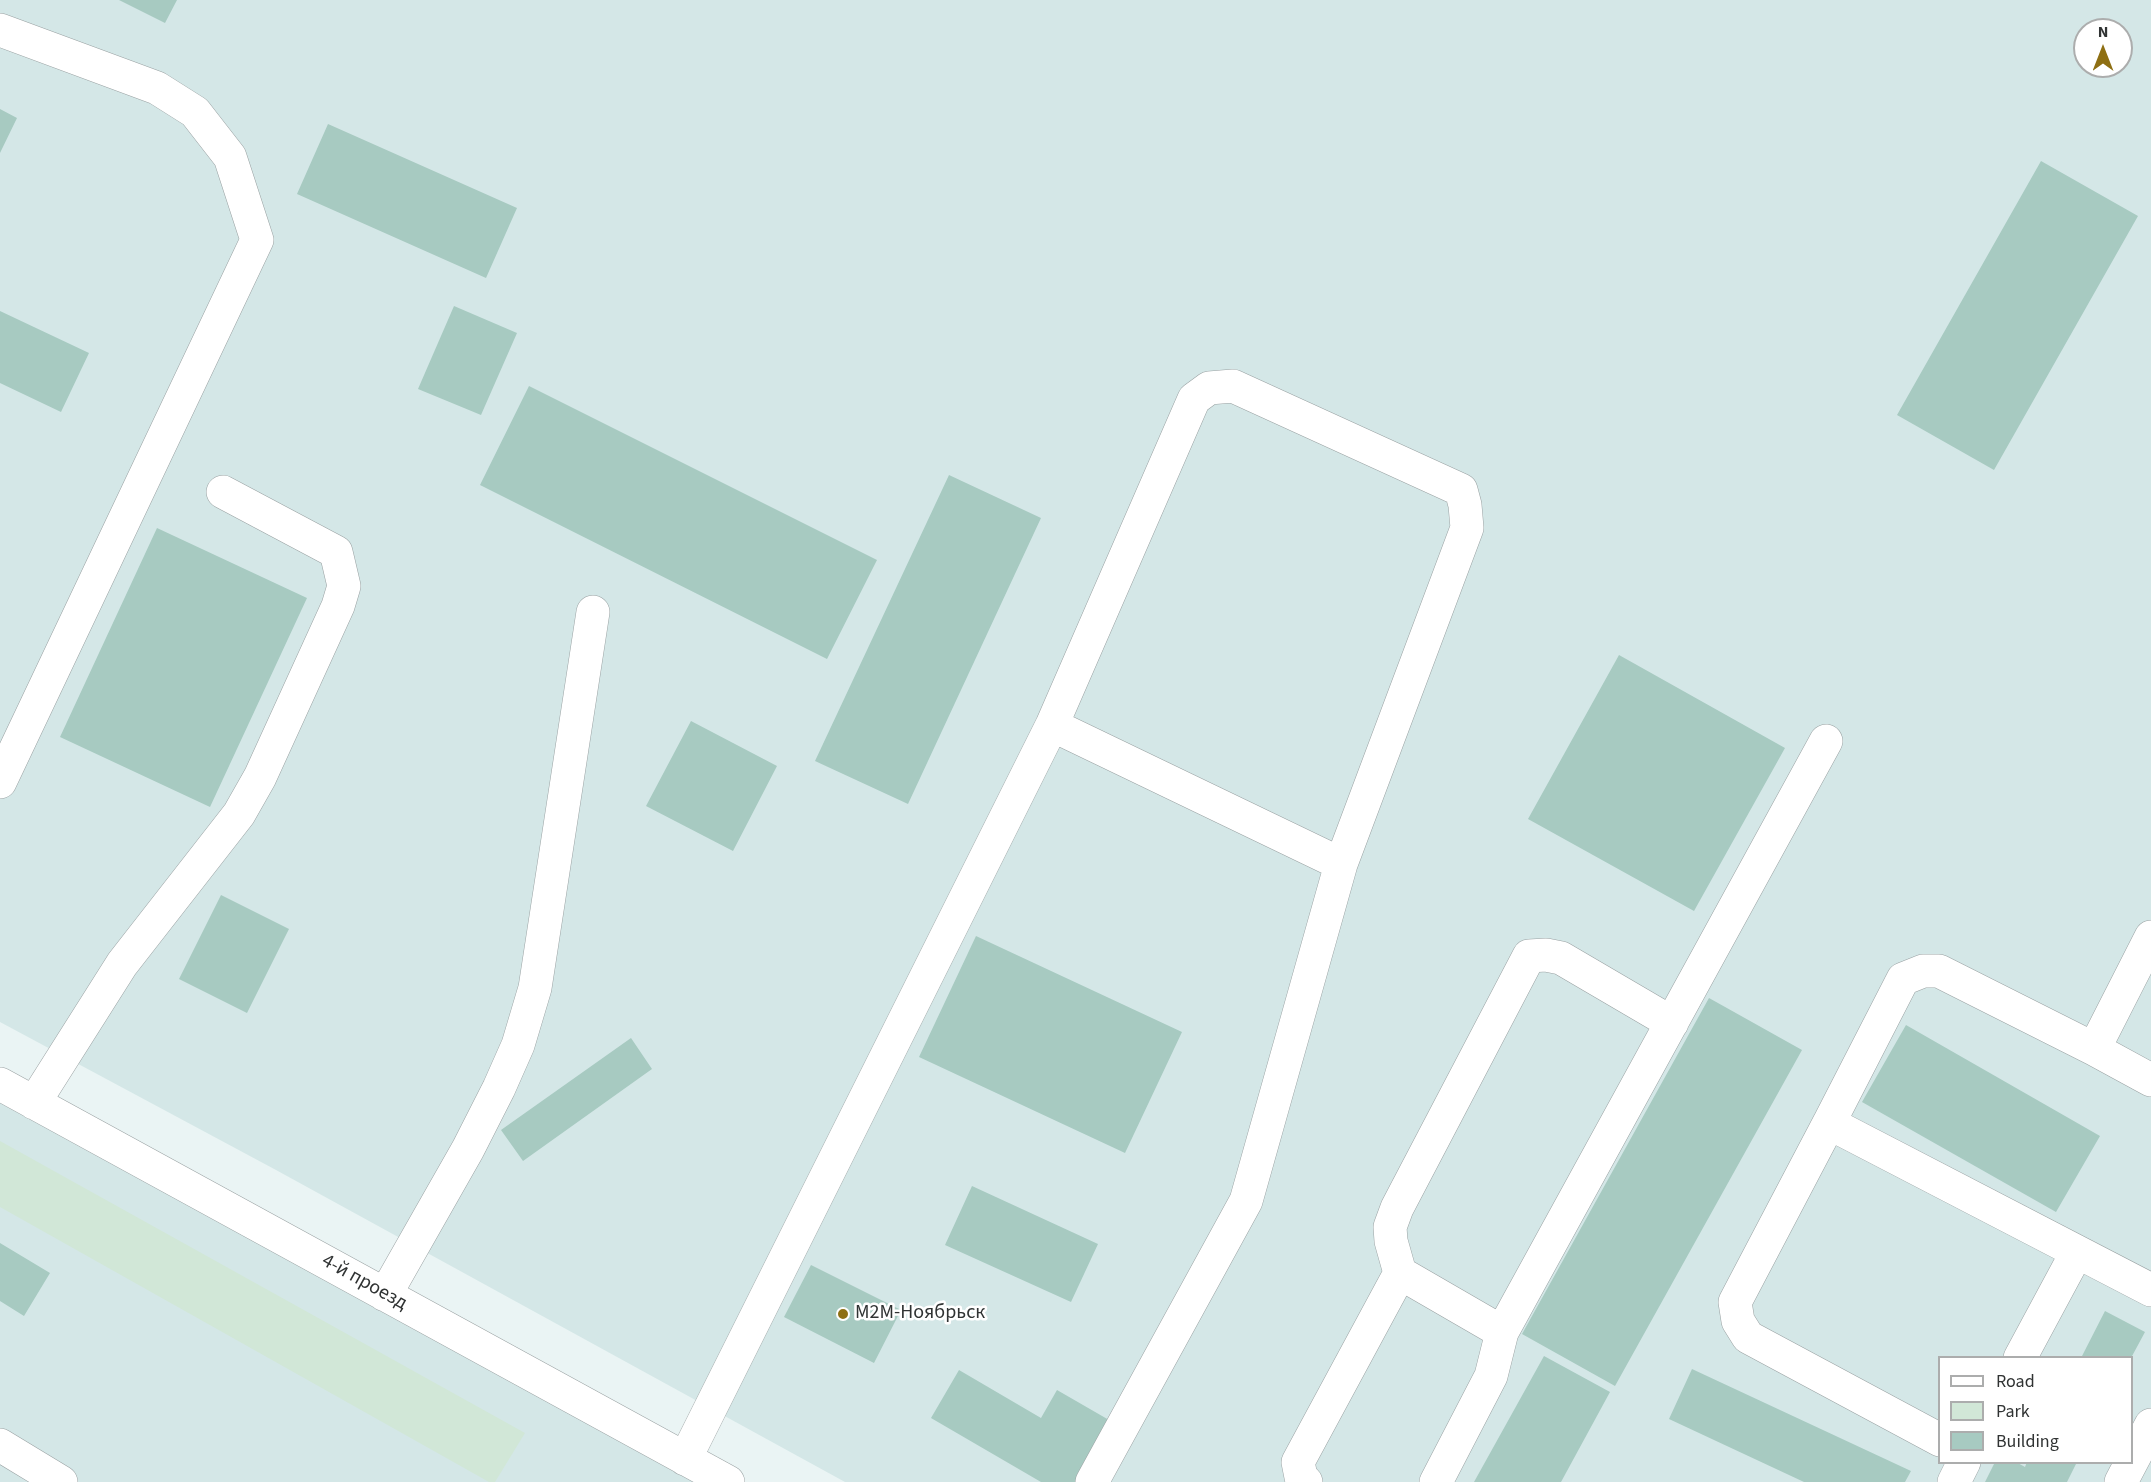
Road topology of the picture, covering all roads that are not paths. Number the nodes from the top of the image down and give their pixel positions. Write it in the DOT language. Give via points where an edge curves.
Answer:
graph roads {
  1 [pos="0,30"];
  2 [pos="224,492"];
  3 [pos="593,612"];
  4 [pos="1052,725"];
  5 [pos="1826,741"];
  6 [pos="0,782"];
  7 [pos="1341,864"];
  8 [pos="2151,937"];
  9 [pos="1671,1023"];
  10 [pos="2094,1049"];
  11 [pos="2151,1080"];
  12 [pos="0,1084"];
  13 [pos="34,1103"];
  14 [pos="1829,1123"];
  15 [pos="2077,1252"];
  16 [pos="1400,1273"];
  17 [pos="2151,1290"];
  18 [pos="385,1295"];
  19 [pos="1502,1332"];
  20 [pos="2021,1356"];
  21 [pos="2151,1425"];
  22 [pos="1938,1439"];
  23 [pos="0,1445"];
  24 [pos="685,1459"];
  25 [pos="2133,1459"];
  26 [pos="1963,1464"];
  27 [pos="2130,1464"];
  28 [pos="61,1482"];
  29 [pos="728,1482"];
  30 [pos="1092,1482"];
  31 [pos="1306,1482"];
  32 [pos="1436,1482"];
  33 [pos="1954,1482"];
  34 [pos="2121,1482"];
  1 -- 6 [label="street" via="157,88 195,112 230,157 257,240"];
  2 -- 13 [label="street" via="336,552 344,586 338,606 260,777 239,814 122,964"];
  3 -- 18 [label="street" via="535,988 518,1045 468,1149"];
  4 -- 7 [label="street"];
  4 -- 7 [label="street" via="1194,399 1209,388 1233,386 1461,490 1467,528"];
  4 -- 24 [label="street"];
  5 -- 9 [label="street"];
  7 -- 30 [label="street" via="1246,1201"];
  8 -- 10 [label="street"];
  9 -- 16 [label="street" via="1561,958 1529,956 1397,1208 1390,1227"];
  9 -- 19 [label="street"];
  10 -- 11 [label="street"];
  10 -- 14 [label="street" via="1939,971 1923,971 1903,980"];
  12 -- 13 [label="street, 4-й проезд"];
  13 -- 18 [label="street, 4-й проезд"];
  14 -- 15 [label="street"];
  14 -- 22 [label="street" via="1735,1302 1738,1321 1748,1337"];
  15 -- 17 [label="street"];
  15 -- 20 [label="street"];
  16 -- 19 [label="street"];
  16 -- 31 [label="street" via="1299,1461 1301,1477"];
  18 -- 24 [label="street, 4-й проезд"];
  19 -- 32 [label="street" via="1491,1376"];
  21 -- 25 [label="street"];
  23 -- 28 [label="street"];
  24 -- 29 [label="street, 4-й проезд"];
  26 -- 33 [label="street"];
  27 -- 34 [label="street"];
}
